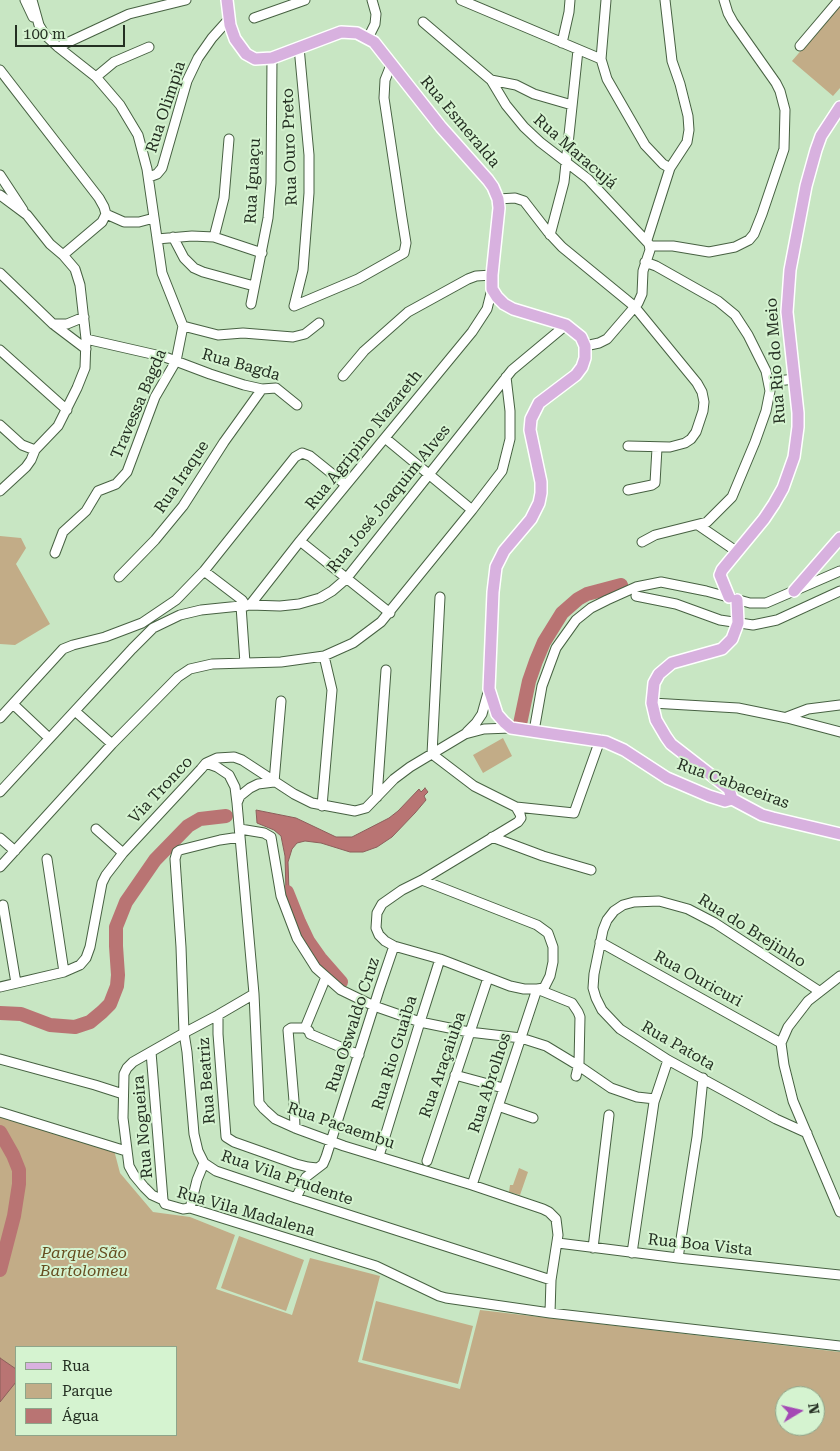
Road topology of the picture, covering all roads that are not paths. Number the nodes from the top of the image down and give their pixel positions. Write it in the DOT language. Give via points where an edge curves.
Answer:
graph roads {
  1 [pos="25,0"];
  2 [pos="32,0"];
  3 [pos="186,0"];
  4 [pos="226,0"];
  5 [pos="305,0"];
  6 [pos="372,0"];
  7 [pos="461,0"];
  8 [pos="570,0"];
  9 [pos="606,0"];
  10 [pos="663,0"];
  11 [pos="724,0"];
  12 [pos="839,0"];
  13 [pos="280,4"];
  14 [pos="254,18"];
  15 [pos="229,19"];
  16 [pos="423,22"];
  17 [pos="39,25"];
  18 [pos="368,38"];
  19 [pos="562,43"];
  20 [pos="800,46"];
  21 [pos="149,47"];
  22 [pos="299,47"];
  23 [pos="58,48"];
  24 [pos="578,50"];
  25 [pos="272,58"];
  26 [pos="601,59"];
  27 [pos="392,65"];
  28 [pos="0,70"];
  29 [pos="96,77"];
  30 [pos="490,80"];
  31 [pos="572,105"];
  32 [pos="840,107"];
  33 [pos="229,139"];
  34 [pos="567,163"];
  35 [pos="670,168"];
  36 [pos="0,175"];
  37 [pos="149,178"];
  38 [pos="0,194"];
  39 [pos="498,199"];
  40 [pos="106,214"];
  41 [pos="27,215"];
  42 [pos="154,218"];
  43 [pos="550,235"];
  44 [pos="173,237"];
  45 [pos="214,237"];
  46 [pos="156,239"];
  47 [pos="648,243"];
  48 [pos="60,252"];
  49 [pos="262,253"];
  50 [pos="645,262"];
  51 [pos="0,273"];
  52 [pos="492,275"];
  53 [pos="254,286"];
  54 [pos="492,289"];
  55 [pos="251,304"];
  56 [pos="634,306"];
  57 [pos="84,316"];
  58 [pos="319,323"];
  59 [pos="53,324"];
  60 [pos="566,325"];
  61 [pos="183,326"];
  62 [pos="86,339"];
  63 [pos="585,346"];
  64 [pos="86,349"];
  65 [pos="0,350"];
  66 [pos="176,361"];
  67 [pos="342,376"];
  68 [pos="506,377"];
  69 [pos="794,379"];
  70 [pos="769,382"];
  71 [pos="262,389"];
  72 [pos="297,405"];
  73 [pos="67,410"];
  74 [pos="0,425"];
  75 [pos="385,438"];
  76 [pos="628,446"];
  77 [pos="657,448"];
  78 [pos="35,450"];
  79 [pos="428,475"];
  80 [pos="346,485"];
  81 [pos="628,490"];
  82 [pos="0,491"];
  83 [pos="472,510"];
  84 [pos="698,525"];
  85 [pos="840,538"];
  86 [pos="300,541"];
  87 [pos="642,542"];
  88 [pos="736,551"];
  89 [pos="55,553"];
  90 [pos="204,571"];
  91 [pos="840,571"];
  92 [pos="119,577"];
  93 [pos="346,579"];
  94 [pos="794,591"];
  95 [pos="840,591"];
  96 [pos="636,596"];
  97 [pos="440,597"];
  98 [pos="733,599"];
  99 [pos="246,606"];
  100 [pos="390,613"];
  101 [pos="738,623"];
  102 [pos="324,656"];
  103 [pos="245,663"];
  104 [pos="386,670"];
  105 [pos="489,689"];
  106 [pos="281,701"];
  107 [pos="652,703"];
  108 [pos="13,704"];
  109 [pos="840,705"];
  110 [pos="76,711"];
  111 [pos="0,718"];
  112 [pos="787,718"];
  113 [pos="511,728"];
  114 [pos="534,731"];
  115 [pos="840,732"];
  116 [pos="465,734"];
  117 [pos="49,738"];
  118 [pos="600,740"];
  119 [pos="112,744"];
  120 [pos="432,754"];
  121 [pos="206,763"];
  122 [pos="274,782"];
  123 [pos="0,792"];
  124 [pos="377,797"];
  125 [pos="732,799"];
  126 [pos="237,803"];
  127 [pos="322,806"];
  128 [pos="516,807"];
  129 [pos="96,829"];
  130 [pos="240,833"];
  131 [pos="840,834"];
  132 [pos="0,838"];
  133 [pos="492,838"];
  134 [pos="15,851"];
  135 [pos="123,852"];
  136 [pos="47,859"];
  137 [pos="0,867"];
  138 [pos="592,870"];
  139 [pos="422,880"];
  140 [pos="1,906"];
  141 [pos="600,942"];
  142 [pos="394,946"];
  143 [pos="440,959"];
  144 [pos="64,972"];
  145 [pos="840,976"];
  146 [pos="326,977"];
  147 [pos="488,978"];
  148 [pos="16,983"];
  149 [pos="0,987"];
  150 [pos="537,989"];
  151 [pos="819,991"];
  152 [pos="254,994"];
  153 [pos="374,1006"];
  154 [pos="218,1015"];
  155 [pos="420,1022"];
  156 [pos="305,1028"];
  157 [pos="470,1032"];
  158 [pos="184,1033"];
  159 [pos="521,1038"];
  160 [pos="781,1042"];
  161 [pos="152,1052"];
  162 [pos="359,1055"];
  163 [pos="0,1059"];
  164 [pos="668,1060"];
  165 [pos="579,1066"];
  166 [pos="455,1075"];
  167 [pos="576,1076"];
  168 [pos="702,1078"];
  169 [pos="503,1088"];
  170 [pos="123,1094"];
  171 [pos="655,1099"];
  172 [pos="498,1106"];
  173 [pos="0,1112"];
  174 [pos="609,1115"];
  175 [pos="533,1118"];
  176 [pos="295,1128"];
  177 [pos="807,1133"];
  178 [pos="331,1141"];
  179 [pos="126,1151"];
  180 [pos="379,1156"];
  181 [pos="427,1161"];
  182 [pos="204,1162"];
  183 [pos="317,1168"];
  184 [pos="472,1185"];
  185 [pos="296,1198"];
  186 [pos="163,1200"];
  187 [pos="190,1208"];
  188 [pos="840,1212"];
  189 [pos="558,1243"];
  190 [pos="593,1248"];
  191 [pos="632,1253"];
  192 [pos="678,1258"];
  193 [pos="840,1275"];
  194 [pos="551,1280"];
  195 [pos="550,1313"];
  196 [pos="840,1346"];
  1 -- 17 [label="street"];
  2 -- 17 [label="street"];
  3 -- 23 [label="street" via="129,14"];
  4 -- 15 [label="main road"];
  5 -- 13 [label="street"];
  6 -- 18 [label="street" via="375,24"];
  7 -- 19 [label="street"];
  8 -- 19 [label="street"];
  9 -- 26 [label="street"];
  10 -- 35 [label="street" via="672,61 689,130 687,142"];
  11 -- 47 [label="street" via="733,22 780,91 785,110 784,149 762,214 749,240 735,247 708,252"];
  12 -- 20 [label="street"];
  13 -- 14 [label="street"];
  15 -- 25 [label="main road" via="234,39 246,54 255,59"];
  15 -- 37 [label="street, Rua Olimpia" via="198,58 187,81 162,168"];
  16 -- 30 [label="street, Rua Maracujá"];
  17 -- 23 [label="street"];
  18 -- 22 [label="main road, Rua Esmeralda" via="350,32"];
  18 -- 27 [label="main road, Rua Esmeralda"];
  19 -- 24 [label="street"];
  21 -- 29 [label="street" via="114,62"];
  22 -- 25 [label="main road"];
  22 -- 27 [label="street, Rua Ouro Preto" via="309,155 309,193 303,270 294,306 358,279 404,253 406,243 384,98 385,80"];
  23 -- 29 [label="street"];
  24 -- 26 [label="street"];
  24 -- 31 [label="street"];
  25 -- 49 [label="street, Rua Iguaçu" via="271,183"];
  26 -- 35 [label="street" via="607,79 645,145"];
  27 -- 39 [label="main road, Rua Esmeralda" via="488,180"];
  28 -- 40 [label="street" via="99,198"];
  29 -- 37 [label="street" via="120,105 138,135"];
  30 -- 31 [label="street" via="516,85"];
  30 -- 34 [label="street, Rua Maracujá" via="524,127"];
  31 -- 34 [label="street"];
  32 -- 69 [label="main road, Rua Rio do Meio" via="816,150 790,270 787,312"];
  33 -- 45 [label="street" via="224,198"];
  34 -- 43 [label="street" via="562,196"];
  34 -- 47 [label="street, Rua Maracujá" via="592,182"];
  35 -- 47 [label="street"];
  36 -- 41 [label="street"];
  37 -- 42 [label="street"];
  38 -- 41 [label="street"];
  39 -- 43 [label="street" via="524,201"];
  39 -- 52 [label="main road"];
  40 -- 42 [label="street" via="124,222"];
  40 -- 48 [label="street" via="102,222"];
  41 -- 48 [label="street"];
  42 -- 46 [label="street"];
  43 -- 56 [label="street"];
  44 -- 45 [label="street"];
  44 -- 46 [label="street"];
  44 -- 53 [label="street" via="184,258 194,268"];
  45 -- 49 [label="street"];
  46 -- 61 [label="street" via="162,273"];
  47 -- 50 [label="street"];
  48 -- 57 [label="street" via="78,277"];
  49 -- 53 [label="street, Rua Iguaçu"];
  50 -- 56 [label="street" via="640,299"];
  50 -- 70 [label="street" via="718,301 735,315 762,362"];
  51 -- 59 [label="street"];
  52 -- 54 [label="main road"];
  52 -- 67 [label="street" via="468,279 408,312 364,351"];
  53 -- 55 [label="street, Rua Iguaçu"];
  54 -- 60 [label="main road" via="504,304 514,309"];
  54 -- 75 [label="street, Rua Agripino Nazareth" via="482,319"];
  56 -- 63 [label="street" via="607,339"];
  56 -- 77 [label="street" via="697,383 704,402 700,422 691,439 677,446"];
  57 -- 59 [label="street" via="67,324"];
  57 -- 62 [label="street"];
  58 -- 61 [label="street" via="305,334 293,336 218,335"];
  59 -- 64 [label="street"];
  60 -- 63 [label="main road" via="581,337"];
  60 -- 68 [label="street, Rua José Joaquim Alves"];
  61 -- 66 [label="street, Travessa Bagda"];
  62 -- 64 [label="street"];
  62 -- 66 [label="street, Rua Bagda" via="142,350"];
  63 -- 105 [label="main road" via="582,367 539,403 531,419 541,493 531,519 504,551 496,567"];
  64 -- 73 [label="street" via="82,376"];
  65 -- 73 [label="street"];
  66 -- 71 [label="street, Rua Bagda"];
  66 -- 89 [label="street, Travessa Bagda" via="155,397 127,472 116,484 98,491 86,511 63,532"];
  68 -- 79 [label="street, Rua José Joaquim Alves"];
  68 -- 83 [label="street" via="511,424 506,461 498,478"];
  69 -- 70 [label="street"];
  69 -- 88 [label="main road, Rua Rio do Meio" via="798,427 790,471 769,511"];
  70 -- 84 [label="street" via="766,411 737,489 707,522"];
  71 -- 72 [label="street, Rua Bagda" via="276,388"];
  71 -- 92 [label="street, Rua Iraque" via="183,506"];
  73 -- 78 [label="street" via="58,426"];
  74 -- 78 [label="street" via="17,441"];
  75 -- 79 [label="street"];
  75 -- 80 [label="street, Rua Agripino Nazareth"];
  76 -- 77 [label="street"];
  77 -- 81 [label="street" via="655,483"];
  78 -- 82 [label="street" via="26,467"];
  79 -- 83 [label="street"];
  79 -- 93 [label="street, Rua José Joaquim Alves"];
  80 -- 86 [label="street, Rua Agripino Nazareth"];
  80 -- 90 [label="street" via="310,456 302,453 295,457"];
  83 -- 100 [label="street"];
  84 -- 87 [label="street" via="655,535"];
  84 -- 88 [label="street"];
  85 -- 94 [label="main road"];
  86 -- 93 [label="street"];
  86 -- 99 [label="street, Rua Agripino Nazareth"];
  88 -- 98 [label="main road, Rua Rio do Meio" via="720,575"];
  90 -- 99 [label="street"];
  90 -- 108 [label="street" via="176,600 142,623 63,649"];
  91 -- 94 [label="street"];
  93 -- 99 [label="street, Rua José Joaquim Alves" via="312,601 280,606"];
  93 -- 100 [label="street"];
  94 -- 98 [label="street" via="766,603"];
  95 -- 101 [label="street" via="777,620 753,625"];
  96 -- 101 [label="street" via="667,601"];
  97 -- 120 [label="street"];
  98 -- 101 [label="main road"];
  98 -- 114 [label="street" via="661,582 636,587 591,608 576,620 556,648 542,686"];
  99 -- 103 [label="street"];
  99 -- 110 [label="street, Rua José Joaquim Alves" via="201,610 180,615 153,628"];
  100 -- 102 [label="street" via="362,637"];
  101 -- 107 [label="main road" via="732,639 722,649 679,660 659,674 654,683"];
  102 -- 103 [label="street"];
  102 -- 127 [label="street" via="332,690"];
  103 -- 119 [label="street" via="212,664 190,669 162,692"];
  104 -- 124 [label="street"];
  105 -- 113 [label="main road" via="497,714"];
  105 -- 116 [label="street" via="482,714"];
  106 -- 122 [label="street"];
  107 -- 112 [label="street" via="738,708"];
  107 -- 125 [label="main road" via="656,720 671,744 730,789"];
  108 -- 111 [label="street"];
  108 -- 117 [label="street"];
  109 -- 112 [label="street" via="808,709"];
  110 -- 117 [label="street, Rua José Joaquim Alves"];
  110 -- 119 [label="street"];
  112 -- 115 [label="street"];
  113 -- 114 [label="main road, Rua Cabaceiras"];
  113 -- 116 [label="street, Via Tronco" via="484,729"];
  114 -- 118 [label="main road, Rua Cabaceiras"];
  116 -- 120 [label="street, Via Tronco"];
  117 -- 123 [label="street, Rua José Joaquim Alves"];
  118 -- 125 [label="main road, Rua Cabaceiras" via="624,750 679,784 722,800"];
  118 -- 128 [label="street" via="574,813"];
  119 -- 134 [label="street"];
  120 -- 124 [label="street, Via Tronco" via="402,772"];
  120 -- 128 [label="street" via="474,786"];
  121 -- 122 [label="street, Via Tronco" via="217,758 234,757"];
  121 -- 126 [label="street, Rua Pacaembu" via="231,778"];
  121 -- 135 [label="street, Via Tronco"];
  122 -- 126 [label="street" via="250,788"];
  122 -- 127 [label="street, Via Tronco"];
  124 -- 127 [label="street, Via Tronco" via="360,810"];
  125 -- 131 [label="main road, Rua Cabaceiras" via="767,817"];
  126 -- 130 [label="street, Rua Pacaembu"];
  128 -- 133 [label="street" via="521,818 518,822"];
  129 -- 135 [label="street"];
  130 -- 146 [label="street" via="264,833 271,837 288,916 308,956"];
  130 -- 152 [label="street, Rua Pacaembu"];
  130 -- 158 [label="street, Rua Vila Prudente" via="180,850 176,854"];
  132 -- 134 [label="street"];
  133 -- 138 [label="street"];
  133 -- 139 [label="street"];
  134 -- 137 [label="street"];
  135 -- 144 [label="street, Via Tronco" via="102,883 86,958 80,965"];
  136 -- 144 [label="street"];
  139 -- 142 [label="street" via="382,904 377,912 379,936"];
  139 -- 150 [label="street, Rua Abrolhos" via="543,928 551,939 553,962 548,982 544,988"];
  140 -- 148 [label="street"];
  141 -- 151 [label="street, Rua do Brejinho" via="607,920 624,905 645,900 673,903 715,923"];
  141 -- 160 [label="street, Rua Ouricuri"];
  141 -- 164 [label="street, Rua Patota" via="593,988 602,1010 620,1029"];
  142 -- 143 [label="street"];
  142 -- 153 [label="street, Rua Oswaldo Cruz"];
  143 -- 147 [label="street"];
  143 -- 155 [label="street, Rua Rio Guaiba"];
  144 -- 148 [label="street, Via Tronco"];
  145 -- 151 [label="street"];
  146 -- 153 [label="street" via="341,990"];
  146 -- 156 [label="street"];
  147 -- 150 [label="street" via="524,990"];
  147 -- 157 [label="street, Rua Araçaiuba"];
  148 -- 149 [label="street, Via Tronco"];
  150 -- 159 [label="street, Rua Abrolhos"];
  150 -- 165 [label="street" via="572,1003 578,1012"];
  151 -- 160 [label="street" via="800,1011"];
  152 -- 154 [label="street, Rua Vila Madalena"];
  152 -- 176 [label="street, Rua Pacaembu" via="259,1103 275,1119"];
  153 -- 155 [label="street"];
  153 -- 162 [label="street, Rua Oswaldo Cruz"];
  154 -- 158 [label="street, Rua Vila Madalena"];
  154 -- 183 [label="street, Rua Beatriz" via="226,1137 288,1161"];
  155 -- 157 [label="street"];
  155 -- 180 [label="street, Rua Rio Guaiba"];
  156 -- 162 [label="street" via="310,1034"];
  156 -- 176 [label="street" via="288,1030"];
  157 -- 159 [label="street"];
  157 -- 166 [label="street, Rua Araçaiuba"];
  158 -- 161 [label="street, Rua Vila Madalena"];
  158 -- 182 [label="street, Rua Vila Prudente" via="194,1134"];
  159 -- 165 [label="street" via="546,1046"];
  159 -- 169 [label="street, Rua Abrolhos"];
  160 -- 177 [label="street" via="788,1085"];
  161 -- 170 [label="street, Rua Vila Madalena" via="127,1068"];
  161 -- 186 [label="street, Rua Nogueira"];
  162 -- 178 [label="street, Rua Oswaldo Cruz"];
  163 -- 170 [label="street"];
  164 -- 168 [label="street, Rua Patota"];
  164 -- 171 [label="street"];
  165 -- 167 [label="street"];
  165 -- 171 [label="street" via="611,1088"];
  166 -- 169 [label="street"];
  166 -- 181 [label="street, Rua Araçaiuba"];
  168 -- 177 [label="street, Rua Patota"];
  168 -- 192 [label="street"];
  169 -- 172 [label="street, Rua Abrolhos"];
  170 -- 179 [label="street, Rua Vila Madalena"];
  171 -- 191 [label="street"];
  172 -- 175 [label="street"];
  172 -- 184 [label="street, Rua Abrolhos"];
  173 -- 179 [label="street"];
  174 -- 190 [label="street"];
  176 -- 178 [label="street, Rua Pacaembu"];
  177 -- 188 [label="street"];
  178 -- 180 [label="street, Rua Pacaembu"];
  178 -- 183 [label="street" via="326,1158"];
  179 -- 186 [label="street, Rua Vila Madalena" via="128,1166 134,1175 152,1195"];
  180 -- 184 [label="street, Rua Pacaembu"];
  182 -- 185 [label="street, Rua Vila Prudente" via="216,1170"];
  182 -- 187 [label="street"];
  183 -- 185 [label="street" via="306,1177"];
  184 -- 189 [label="street, Rua Pacaembu" via="549,1212 556,1219"];
  185 -- 194 [label="street, Rua Vila Prudente"];
  186 -- 187 [label="street, Rua Vila Madalena" via="173,1207"];
  187 -- 195 [label="street, Rua Vila Madalena" via="376,1266 439,1296"];
  189 -- 190 [label="street, Rua Boa Vista"];
  189 -- 194 [label="street, Rua Pacaembu"];
  190 -- 191 [label="street, Rua Boa Vista"];
  191 -- 192 [label="street, Rua Boa Vista"];
  192 -- 193 [label="street, Rua Boa Vista"];
  194 -- 195 [label="street, Rua Pacaembu"];
  195 -- 196 [label="street, Rua Vila Madalena"];
}
